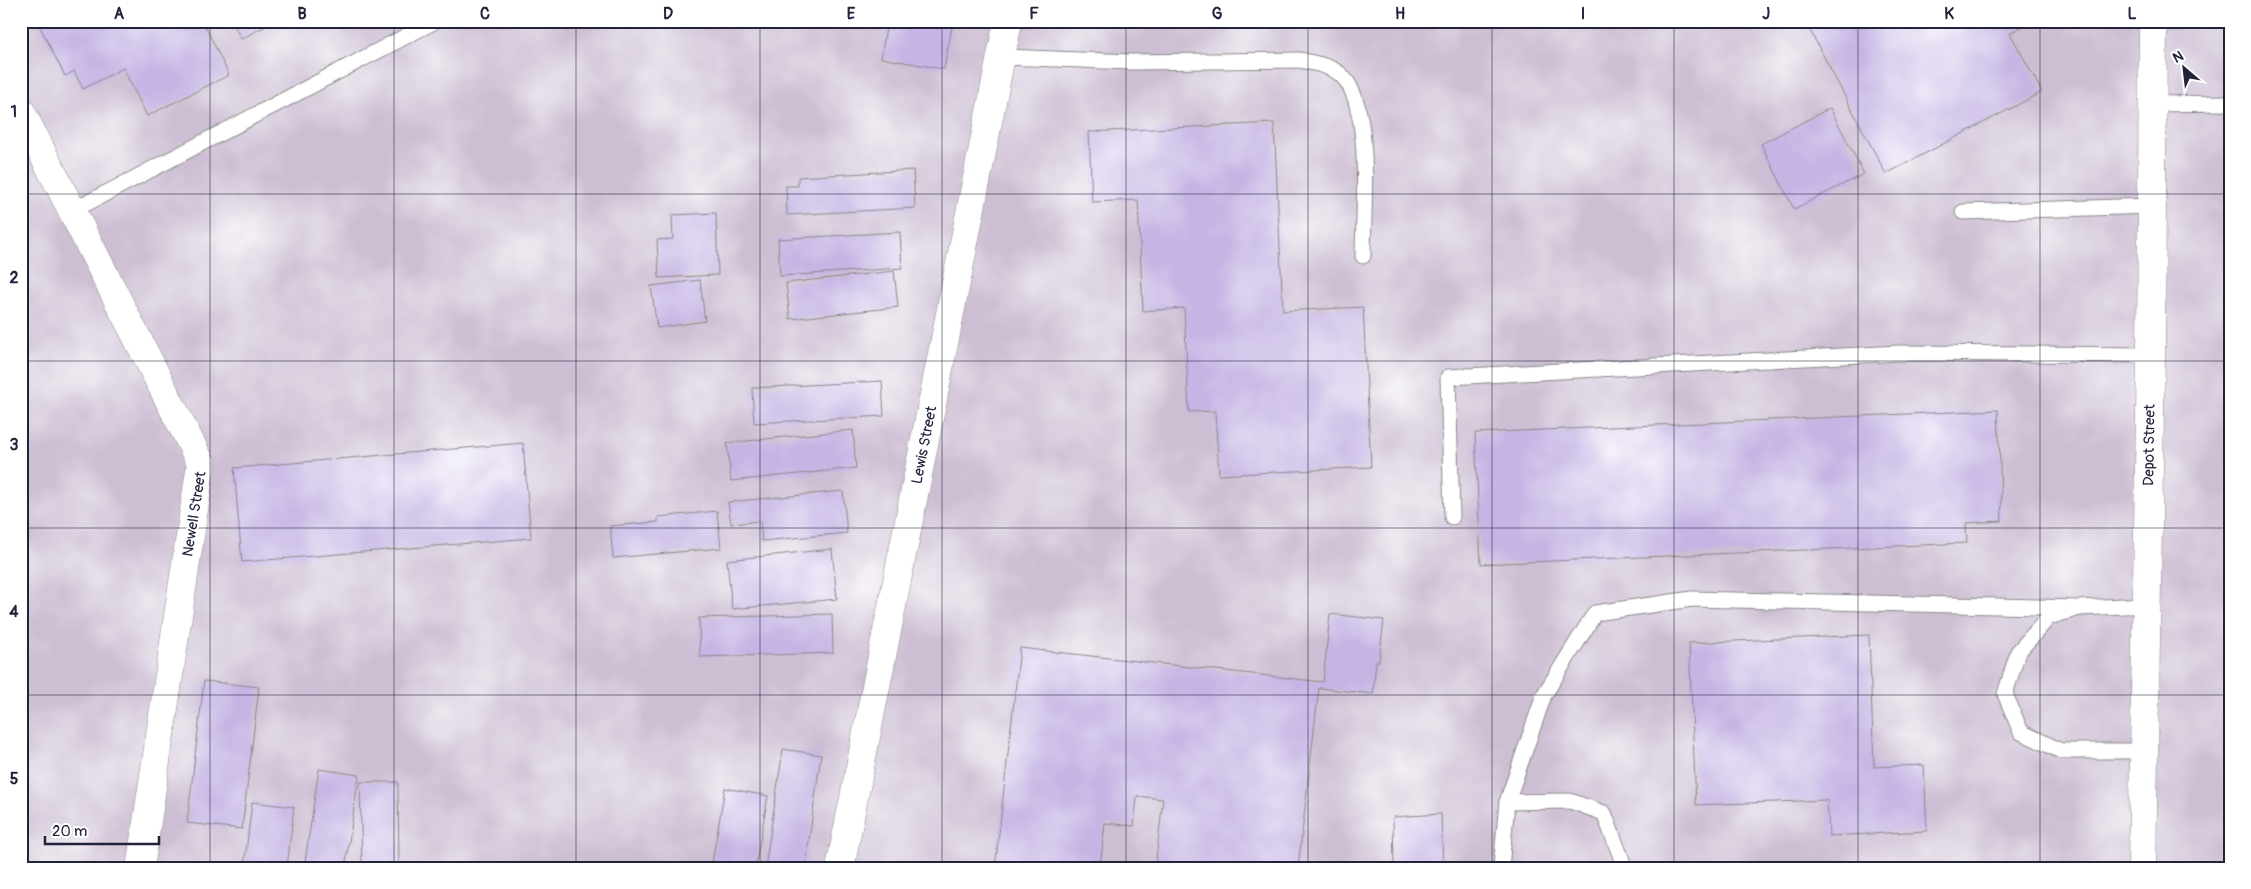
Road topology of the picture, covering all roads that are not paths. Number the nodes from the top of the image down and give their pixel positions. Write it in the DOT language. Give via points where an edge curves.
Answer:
graph roads {
  1 [pos="434,21"];
  2 [pos="1008,21"];
  3 [pos="2153,21"];
  4 [pos="1001,57"];
  5 [pos="2230,103"];
  6 [pos="2152,104"];
  7 [pos="21,111"];
  8 [pos="2152,206"];
  9 [pos="72,211"];
  10 [pos="1963,212"];
  11 [pos="1363,256"];
  12 [pos="2151,354"];
  13 [pos="1452,517"];
  14 [pos="2146,606"];
  15 [pos="2079,608"];
  16 [pos="2144,751"];
  17 [pos="1507,802"];
  18 [pos="140,868"];
  19 [pos="840,868"];
  20 [pos="1501,868"];
  21 [pos="1623,868"];
  22 [pos="2142,868"];
  1 -- 9 [label="lane"];
  2 -- 4 [label="street, Lewis Street"];
  3 -- 6 [label="street, Depot Street"];
  4 -- 11 [label="lane" via="1132,62 1300,60 1320,64 1340,74 1356,97 1364,131"];
  4 -- 19 [label="street, Lewis Street"];
  5 -- 6 [label="lane"];
  6 -- 8 [label="street, Depot Street"];
  7 -- 9 [label="street, Newell Street"];
  8 -- 10 [label="lane"];
  8 -- 12 [label="street, Depot Street"];
  9 -- 18 [label="street, Newell Street" via="201,464"];
  12 -- 13 [label="lane" via="1899,353 1448,377"];
  12 -- 14 [label="street, Depot Street"];
  14 -- 15 [label="lane"];
  14 -- 16 [label="street, Depot Street"];
  15 -- 16 [label="lane" via="2049,617 2018,652 2005,694 2021,732 2061,751"];
  15 -- 17 [label="lane" via="1692,599 1595,612 1544,695"];
  16 -- 22 [label="street, Depot Street"];
  17 -- 20 [label="lane"];
  17 -- 21 [label="lane" via="1570,801 1604,813"];
}
